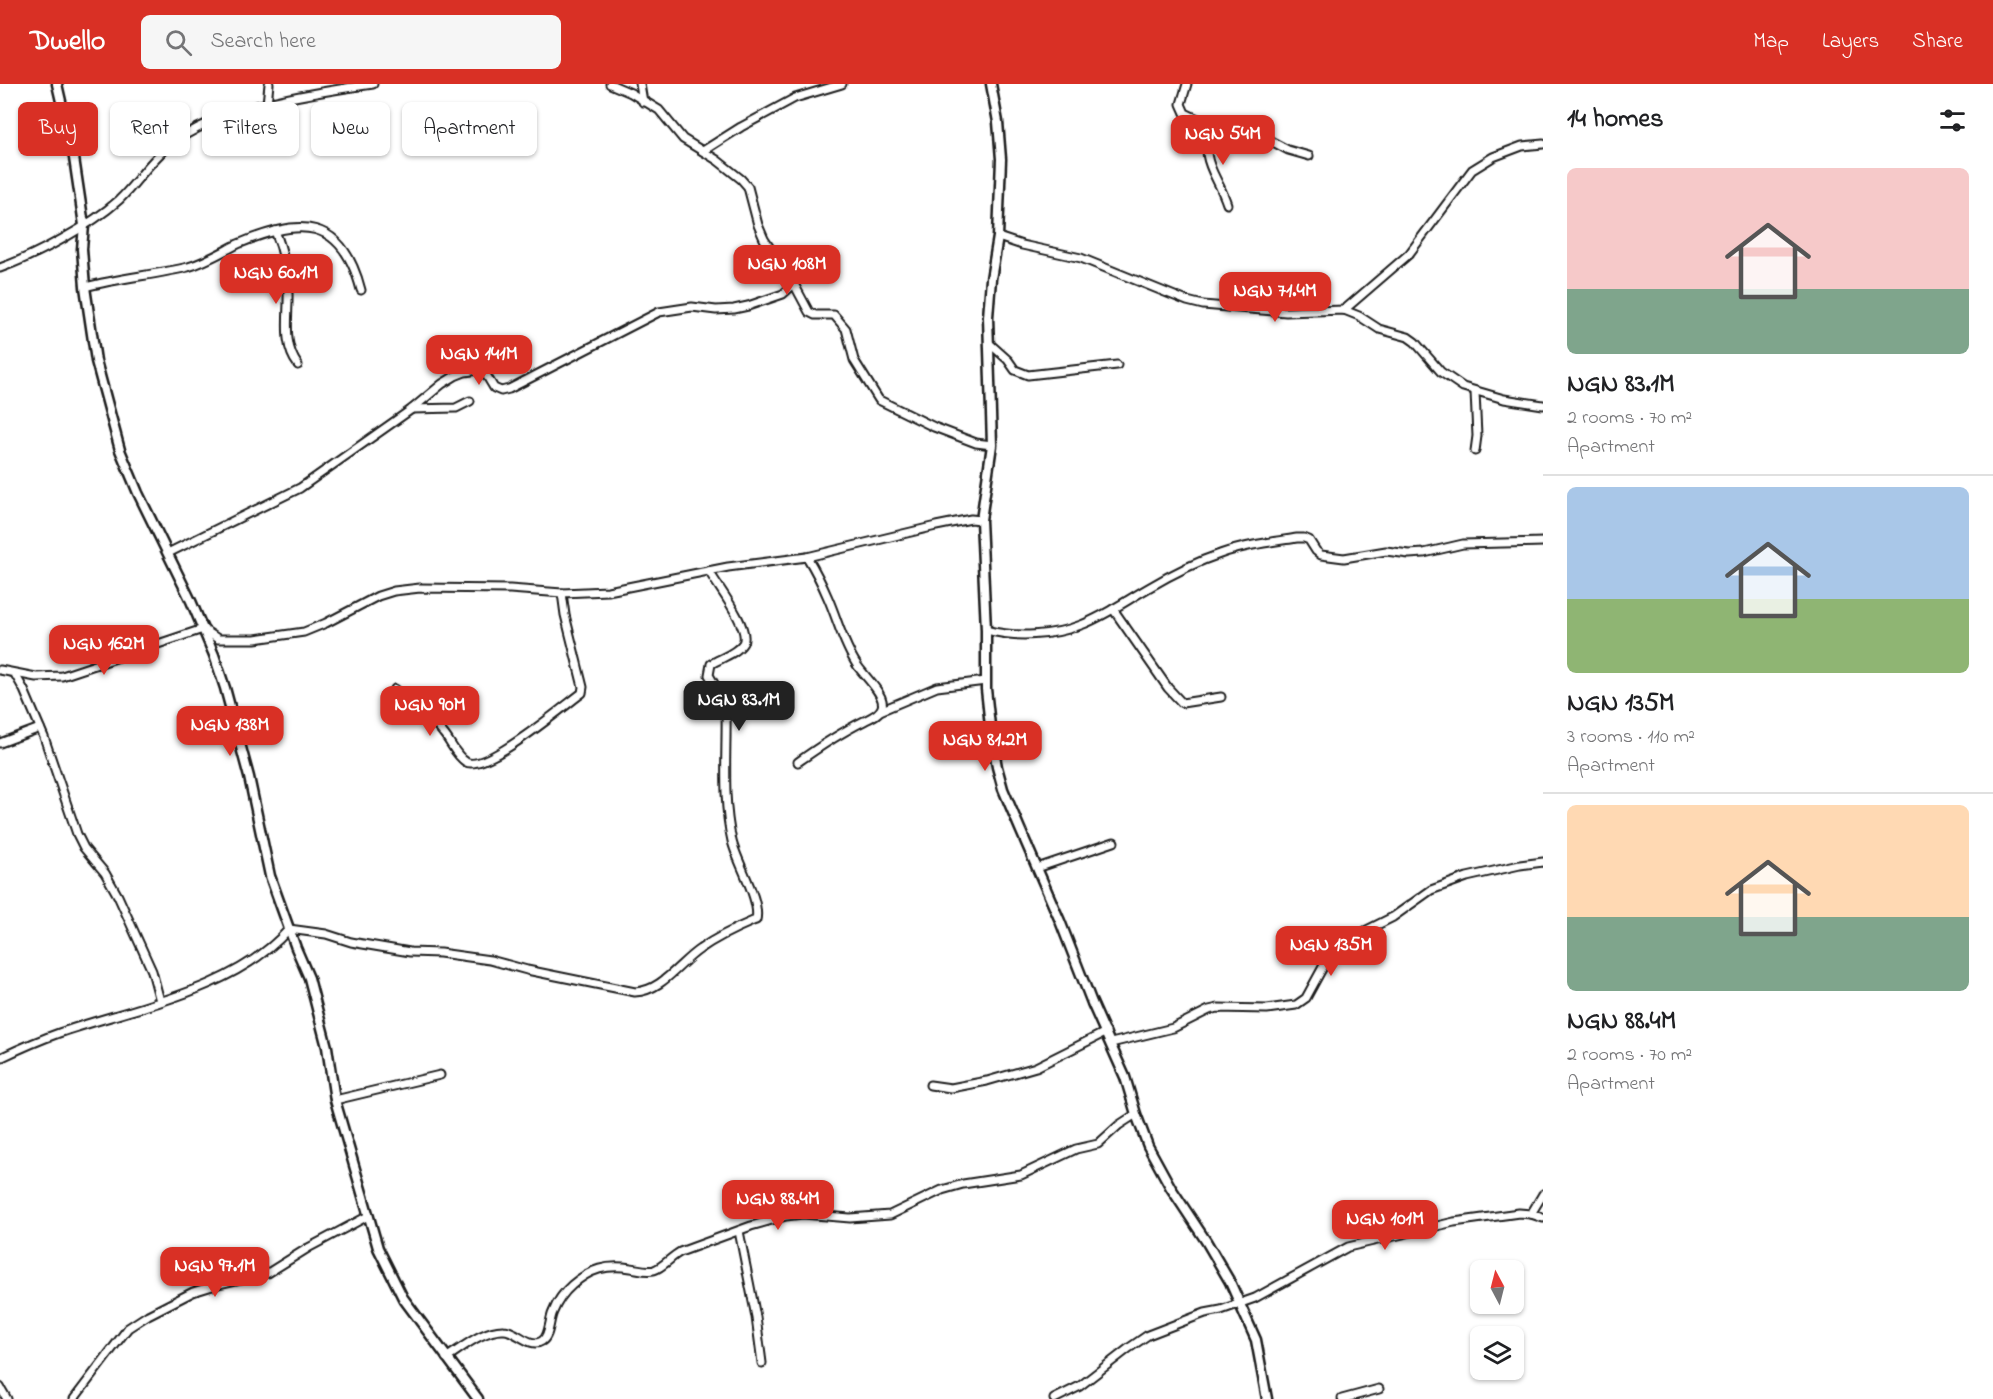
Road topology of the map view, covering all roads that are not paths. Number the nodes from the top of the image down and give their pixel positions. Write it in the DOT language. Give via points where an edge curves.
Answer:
graph roads {
  1 [pos="57,84"];
  2 [pos="269,84"];
  3 [pos="373,84"];
  4 [pos="610,84"];
  5 [pos="640,84"];
  6 [pos="842,84"];
  7 [pos="991,84"];
  8 [pos="1187,84"];
  9 [pos="267,102"];
  10 [pos="278,102"];
  11 [pos="643,102"];
  12 [pos="1212,125"];
  13 [pos="202,128"];
  14 [pos="1543,144"];
  15 [pos="703,152"];
  16 [pos="1309,156"];
  17 [pos="1227,204"];
  18 [pos="84,225"];
  19 [pos="275,231"];
  20 [pos="998,237"];
  21 [pos="0,268"];
  22 [pos="794,284"];
  23 [pos="85,287"];
  24 [pos="361,290"];
  25 [pos="1344,310"];
  26 [pos="989,343"];
  27 [pos="298,365"];
  28 [pos="1117,365"];
  29 [pos="1475,392"];
  30 [pos="470,401"];
  31 [pos="1543,405"];
  32 [pos="412,409"];
  33 [pos="992,445"];
  34 [pos="1474,451"];
  35 [pos="981,520"];
  36 [pos="1543,543"];
  37 [pos="168,553"];
  38 [pos="807,557"];
  39 [pos="709,571"];
  40 [pos="562,593"];
  41 [pos="1113,609"];
  42 [pos="203,629"];
  43 [pos="986,630"];
  44 [pos="0,670"];
  45 [pos="15,674"];
  46 [pos="36,677"];
  47 [pos="986,681"];
  48 [pos="395,689"];
  49 [pos="24,690"];
  50 [pos="1221,697"];
  51 [pos="880,711"];
  52 [pos="40,728"];
  53 [pos="0,743"];
  54 [pos="798,762"];
  55 [pos="1114,842"];
  56 [pos="1543,862"];
  57 [pos="1037,868"];
  58 [pos="289,929"];
  59 [pos="160,1001"];
  60 [pos="1106,1032"];
  61 [pos="1111,1043"];
  62 [pos="0,1058"];
  63 [pos="440,1075"];
  64 [pos="930,1085"];
  65 [pos="335,1100"];
  66 [pos="1136,1114"];
  67 [pos="1543,1194"];
  68 [pos="1531,1214"];
  69 [pos="368,1216"];
  70 [pos="1543,1218"];
  71 [pos="739,1231"];
  72 [pos="1239,1302"];
  73 [pos="446,1358"];
  74 [pos="762,1363"];
  75 [pos="0,1387"];
  76 [pos="1378,1389"];
  77 [pos="7,1399"];
  78 [pos="74,1399"];
  79 [pos="478,1399"];
  80 [pos="1054,1399"];
  81 [pos="1266,1399"];
  82 [pos="1342,1399"];
  1 -- 18 [label="street"];
  2 -- 9 [label="street"];
  3 -- 10 [label="street"];
  4 -- 11 [label="street"];
  5 -- 11 [label="street"];
  6 -- 15 [label="street" via="795,98"];
  7 -- 20 [label="street" via="1001,147"];
  8 -- 12 [label="street" via="1181,97 1182,108"];
  11 -- 15 [label="street" via="659,110 683,139"];
  12 -- 16 [label="street"];
  12 -- 17 [label="street" via="1207,159"];
  13 -- 18 [label="street" via="169,146 120,198"];
  14 -- 25 [label="street" via="1522,146 1472,170 1409,254"];
  15 -- 22 [label="street" via="748,187 764,239"];
  18 -- 21 [label="street"];
  18 -- 23 [label="street"];
  19 -- 23 [label="street" via="189,267"];
  19 -- 24 [label="street" via="307,228 328,234 353,266"];
  19 -- 27 [label="street" via="288,289 288,342"];
  20 -- 25 [label="street" via="1081,258 1203,305 1286,312"];
  20 -- 26 [label="street" via="991,279"];
  22 -- 32 [label="street" via="783,294 734,309 692,307 658,312 501,391 494,388 485,373 465,372 442,384"];
  22 -- 33 [label="street" via="809,312 839,319 846,329 854,360 879,400 934,427"];
  23 -- 37 [label="street" via="96,361 120,450"];
  25 -- 29 [label="street" via="1415,342 1451,380"];
  26 -- 28 [label="street" via="1014,370 1028,375"];
  26 -- 33 [label="street"];
  29 -- 31 [label="street"];
  29 -- 34 [label="street"];
  30 -- 32 [label="street" via="456,408"];
  32 -- 37 [label="street" via="300,488"];
  33 -- 35 [label="street"];
  35 -- 38 [label="street" via="936,526"];
  35 -- 43 [label="street"];
  36 -- 41 [label="street" via="1463,544 1424,553 1386,551 1344,558 1321,555 1309,540 1297,538 1221,554 1175,574"];
  37 -- 42 [label="street"];
  38 -- 39 [label="street"];
  38 -- 51 [label="street" via="828,597 848,650 882,699"];
  39 -- 40 [label="street" via="608,591"];
  39 -- 58 [label="street" via="745,636 740,646 711,664 709,675 726,708 728,816 737,860 752,892 756,920 703,947 653,988 635,992 490,960 410,952"];
  40 -- 42 [label="street" via="420,588 378,596 304,632 255,639 218,639"];
  40 -- 48 [label="street" via="582,693 497,754 467,763 434,723"];
  41 -- 43 [label="street" via="1080,626 1060,631 1006,635"];
  41 -- 50 [label="street" via="1182,703"];
  42 -- 46 [label="street" via="76,672"];
  42 -- 58 [label="street" via="234,718 270,876"];
  43 -- 47 [label="street"];
  44 -- 45 [label="street"];
  45 -- 46 [label="street"];
  45 -- 49 [label="street"];
  46 -- 49 [label="street"];
  47 -- 51 [label="street" via="937,687"];
  47 -- 57 [label="street" via="990,726 1003,789"];
  49 -- 52 [label="street"];
  51 -- 54 [label="street"];
  52 -- 53 [label="street"];
  52 -- 59 [label="street" via="77,834 118,896 152,971"];
  55 -- 57 [label="street"];
  56 -- 61 [label="street" via="1478,874 1431,890 1393,917 1343,942 1329,956 1306,998 1296,1005 1218,1008 1173,1028"];
  57 -- 60 [label="street"];
  58 -- 59 [label="street" via="278,942 237,969"];
  58 -- 65 [label="street" via="317,1005"];
  59 -- 62 [label="street" via="57,1034"];
  60 -- 61 [label="street"];
  60 -- 64 [label="street" via="1036,1068 951,1088"];
  61 -- 66 [label="street"];
  63 -- 65 [label="street"];
  65 -- 69 [label="street"];
  66 -- 71 [label="street" via="1098,1144 1076,1149 1021,1175 942,1190 890,1215 850,1218 802,1214"];
  66 -- 72 [label="street" via="1171,1188"];
  67 -- 68 [label="street"];
  68 -- 70 [label="street"];
  68 -- 72 [label="street" via="1511,1213 1454,1222 1348,1247 1272,1290"];
  69 -- 73 [label="street" via="378,1248 403,1298"];
  69 -- 78 [label="street" via="268,1273 193,1292 148,1315 128,1328"];
  71 -- 73 [label="street" via="680,1252 657,1270 610,1266 583,1277 558,1301 541,1342 528,1341 514,1332 496,1331"];
  71 -- 74 [label="street"];
  72 -- 80 [label="street" via="1148,1335 1080,1386"];
  72 -- 81 [label="street" via="1256,1340"];
  73 -- 79 [label="street"];
  75 -- 77 [label="street"];
  76 -- 82 [label="street"];
}
